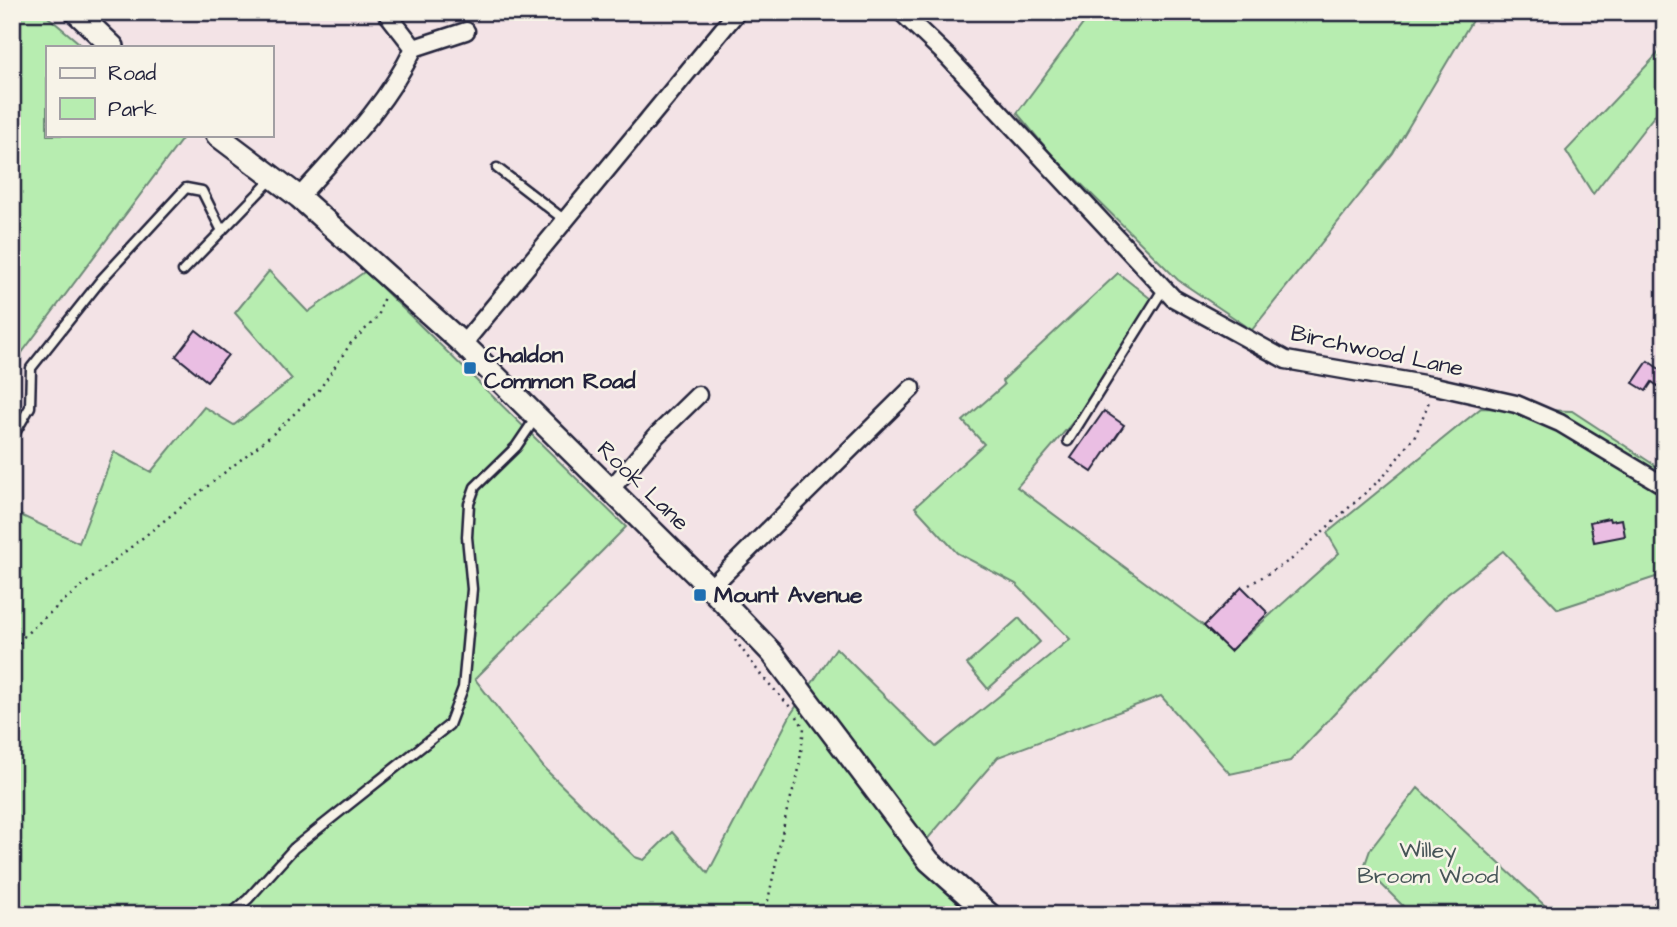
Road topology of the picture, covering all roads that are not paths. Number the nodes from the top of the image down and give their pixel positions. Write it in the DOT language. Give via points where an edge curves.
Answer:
graph roads {
  1 [pos="76,12"];
  2 [pos="386,12"];
  3 [pos="901,12"];
  4 [pos="732,14"];
  5 [pos="466,31"];
  6 [pos="112,46"];
  7 [pos="414,48"];
  8 [pos="218,136"];
  9 [pos="497,168"];
  10 [pos="274,178"];
  11 [pos="299,197"];
  12 [pos="566,221"];
  13 [pos="222,231"];
  14 [pos="183,271"];
  15 [pos="1164,288"];
  16 [pos="463,344"];
  17 [pos="912,388"];
  18 [pos="698,395"];
  19 [pos="536,417"];
  20 [pos="12,438"];
  21 [pos="1068,441"];
  22 [pos="1665,486"];
  23 [pos="610,490"];
  24 [pos="710,588"];
  25 [pos="230,915"];
  26 [pos="990,915"];
  1 -- 6 [label="main road"];
  2 -- 7 [label="street"];
  3 -- 15 [label="street, Birchwood Lane" via="950,58"];
  4 -- 12 [label="street"];
  5 -- 7 [label="street"];
  7 -- 11 [label="street" via="382,104"];
  8 -- 10 [label="main road, Rook Lane"];
  9 -- 12 [label="lane"];
  10 -- 11 [label="main road, Rook Lane"];
  10 -- 13 [label="lane"];
  11 -- 16 [label="main road, Rook Lane"];
  12 -- 16 [label="street"];
  13 -- 14 [label="lane"];
  13 -- 20 [label="lane" via="202,191 187,188 101,280 31,368 30,407"];
  15 -- 21 [label="lane"];
  15 -- 22 [label="street, Birchwood Lane" via="1173,298 1286,359 1516,404 1549,418"];
  16 -- 19 [label="main road, Rook Lane"];
  17 -- 24 [label="street"];
  18 -- 23 [label="street"];
  19 -- 23 [label="main road, Rook Lane"];
  19 -- 25 [label="lane" via="516,447 475,487 469,504 472,589 467,645 463,688 449,725 294,848"];
  23 -- 24 [label="main road, Rook Lane"];
  24 -- 26 [label="main road, Rook Lane" via="772,653 929,861"];
}
